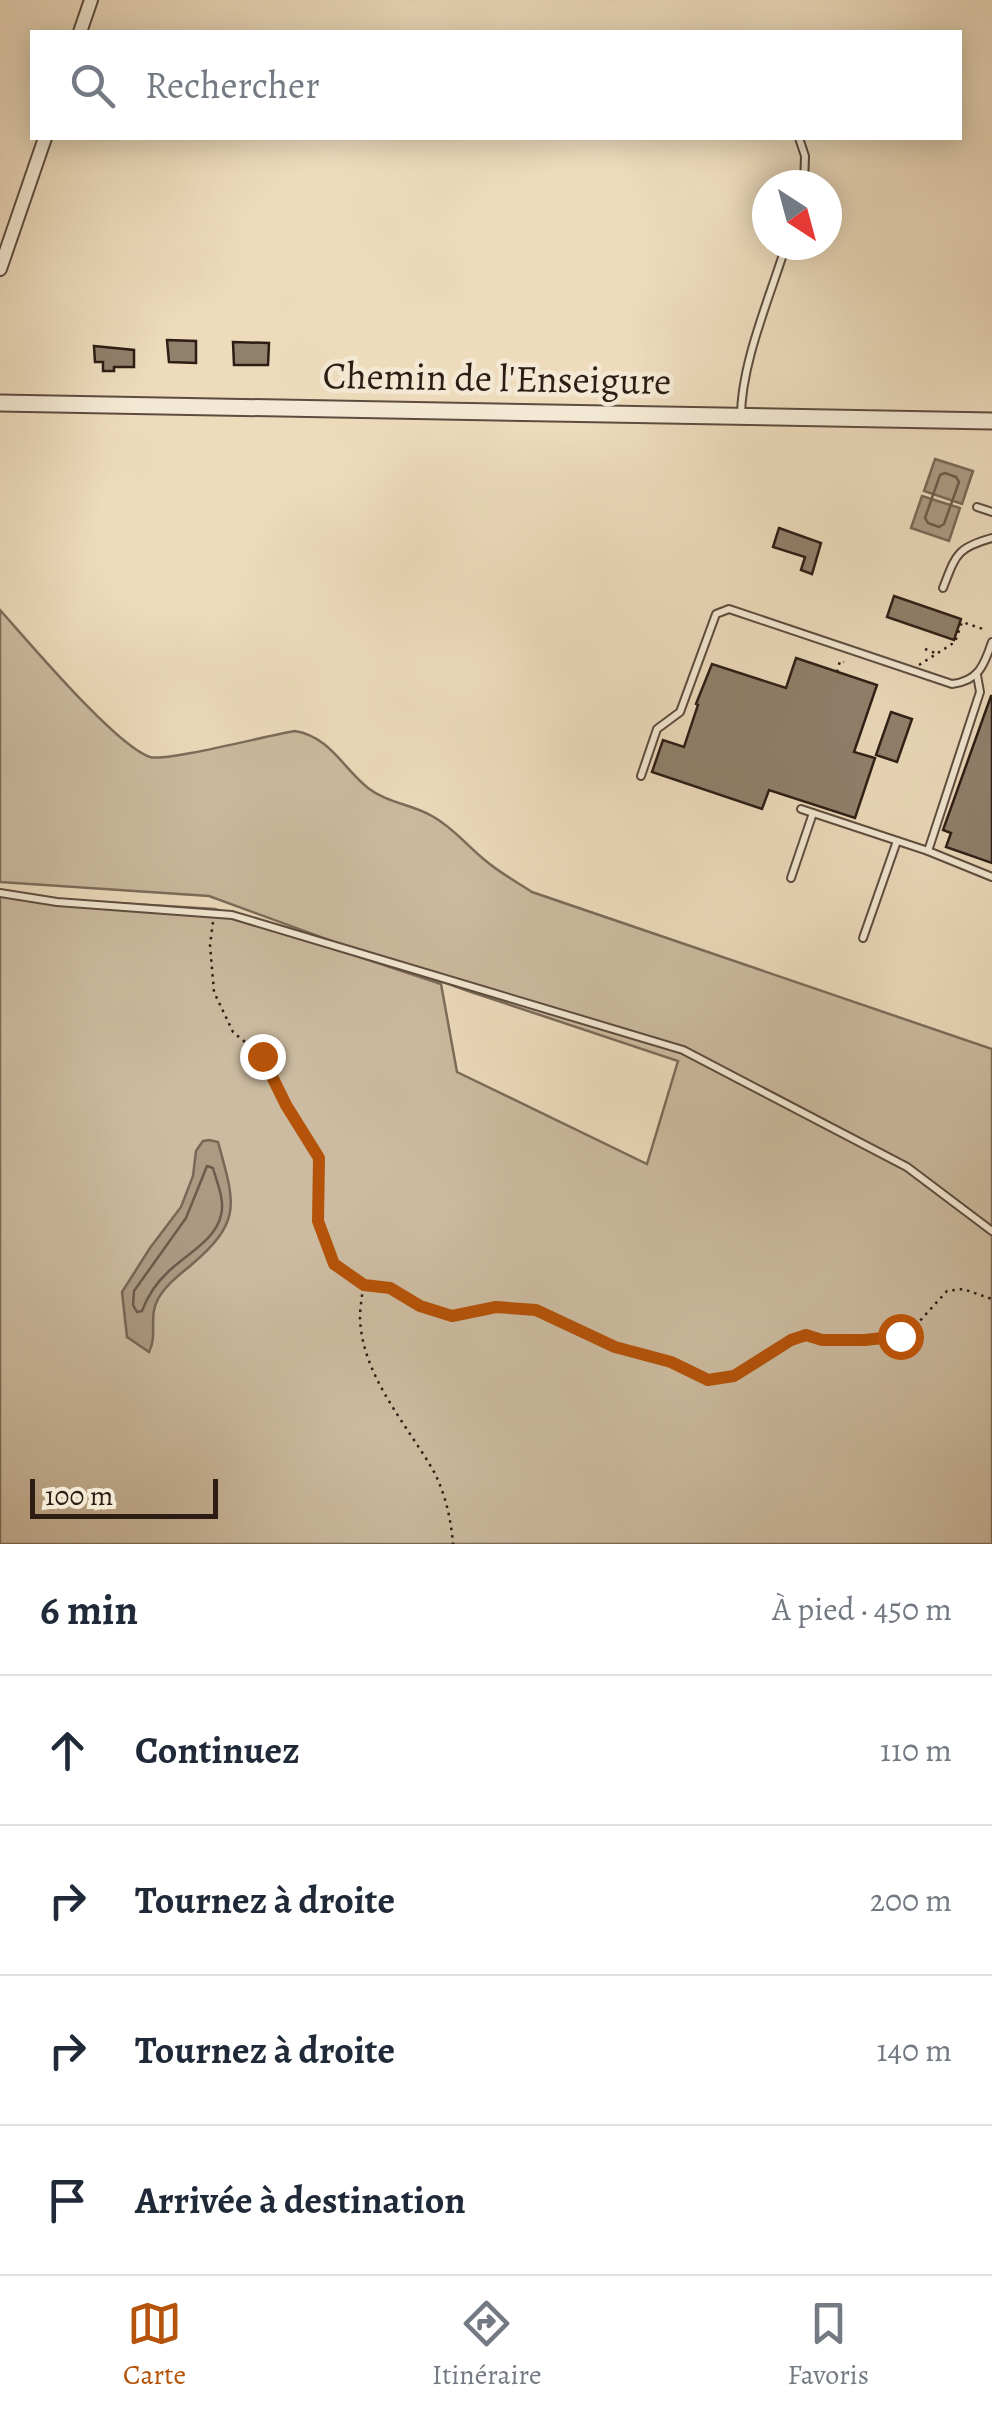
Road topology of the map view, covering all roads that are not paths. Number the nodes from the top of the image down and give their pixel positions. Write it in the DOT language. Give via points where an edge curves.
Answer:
graph roads {
  1 [pos="92,0"];
  2 [pos="81,30"];
  3 [pos="44,140"];
  4 [pos="800,140"];
  5 [pos="805,170"];
  6 [pos="781,260"];
  7 [pos="0,269"];
  8 [pos="0,403"];
  9 [pos="741,417"];
  10 [pos="990,423"];
  11 [pos="977,507"];
  12 [pos="992,512"];
  13 [pos="992,538"];
  14 [pos="943,588"];
  15 [pos="992,642"];
  16 [pos="977,675"];
  17 [pos="641,776"];
  18 [pos="801,809"];
  19 [pos="813,813"];
  20 [pos="898,841"];
  21 [pos="928,851"];
  22 [pos="992,877"];
  23 [pos="791,878"];
  24 [pos="0,894"];
  25 [pos="863,938"];
  26 [pos="992,1231"];
  1 -- 2 [label="street"];
  3 -- 7 [label="street"];
  4 -- 5 [label="lane"];
  6 -- 9 [label="lane" via="747,372"];
  8 -- 9 [label="street, Chemin de l'Enseigure"];
  9 -- 10 [label="street, Chemin de l'Enseigure"];
  11 -- 12 [label="lane"];
  13 -- 14 [label="lane" via="966,545 955,556"];
  15 -- 16 [label="lane"];
  16 -- 17 [label="lane" via="952,684 729,610 716,614 680,712 657,729"];
  16 -- 21 [label="lane" via="980,692"];
  18 -- 19 [label="lane"];
  19 -- 20 [label="lane"];
  19 -- 23 [label="lane"];
  20 -- 21 [label="lane"];
  20 -- 25 [label="lane"];
  21 -- 22 [label="lane"];
  24 -- 26 [label="lane" via="232,915 683,1050 907,1167"];
}
